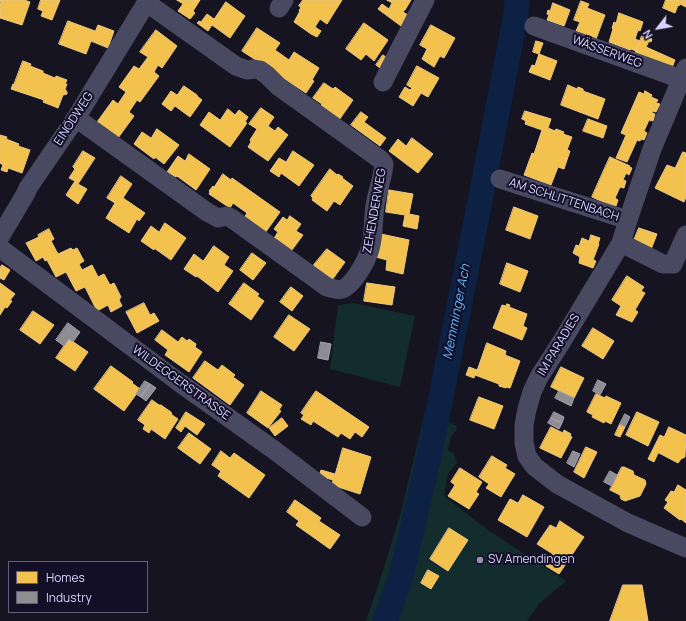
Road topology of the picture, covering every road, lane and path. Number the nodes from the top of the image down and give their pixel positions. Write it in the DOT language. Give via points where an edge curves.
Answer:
graph roads {
  1 [pos="425,0"];
  2 [pos="148,1"];
  3 [pos="534,26"];
  4 [pos="684,74"];
  5 [pos="384,82"];
  6 [pos="76,118"];
  7 [pos="500,179"];
  8 [pos="628,220"];
  9 [pos="686,235"];
  10 [pos="0,237"];
  11 [pos="621,243"];
  12 [pos="0,248"];
  13 [pos="362,517"];
  14 [pos="686,548"];
  1 -- 5 [label="street"];
  2 -- 6 [label="street, EINÖDWEG"];
  2 -- 6 [label="street, ZEHENDERWEG" via="236,66 264,72 278,86 381,160 384,171 377,192 370,249 364,263 343,289 327,287 232,218 218,218 207,212"];
  3 -- 4 [label="street, WÄSSERWEG"];
  4 -- 8 [label="street, IM PARADIES" via="652,150"];
  6 -- 10 [label="street, EINÖDWEG" via="28,188"];
  7 -- 8 [label="street, AM SCHLITTENBACH"];
  8 -- 11 [label="street, IM PARADIES"];
  9 -- 11 [label="street" via="674,264 664,264"];
  11 -- 14 [label="street, IM PARADIES" via="539,377 527,409 524,443 527,456 534,466 557,484 628,523"];
  12 -- 13 [label="street, WILDEGGERSTRASSE"];
}
